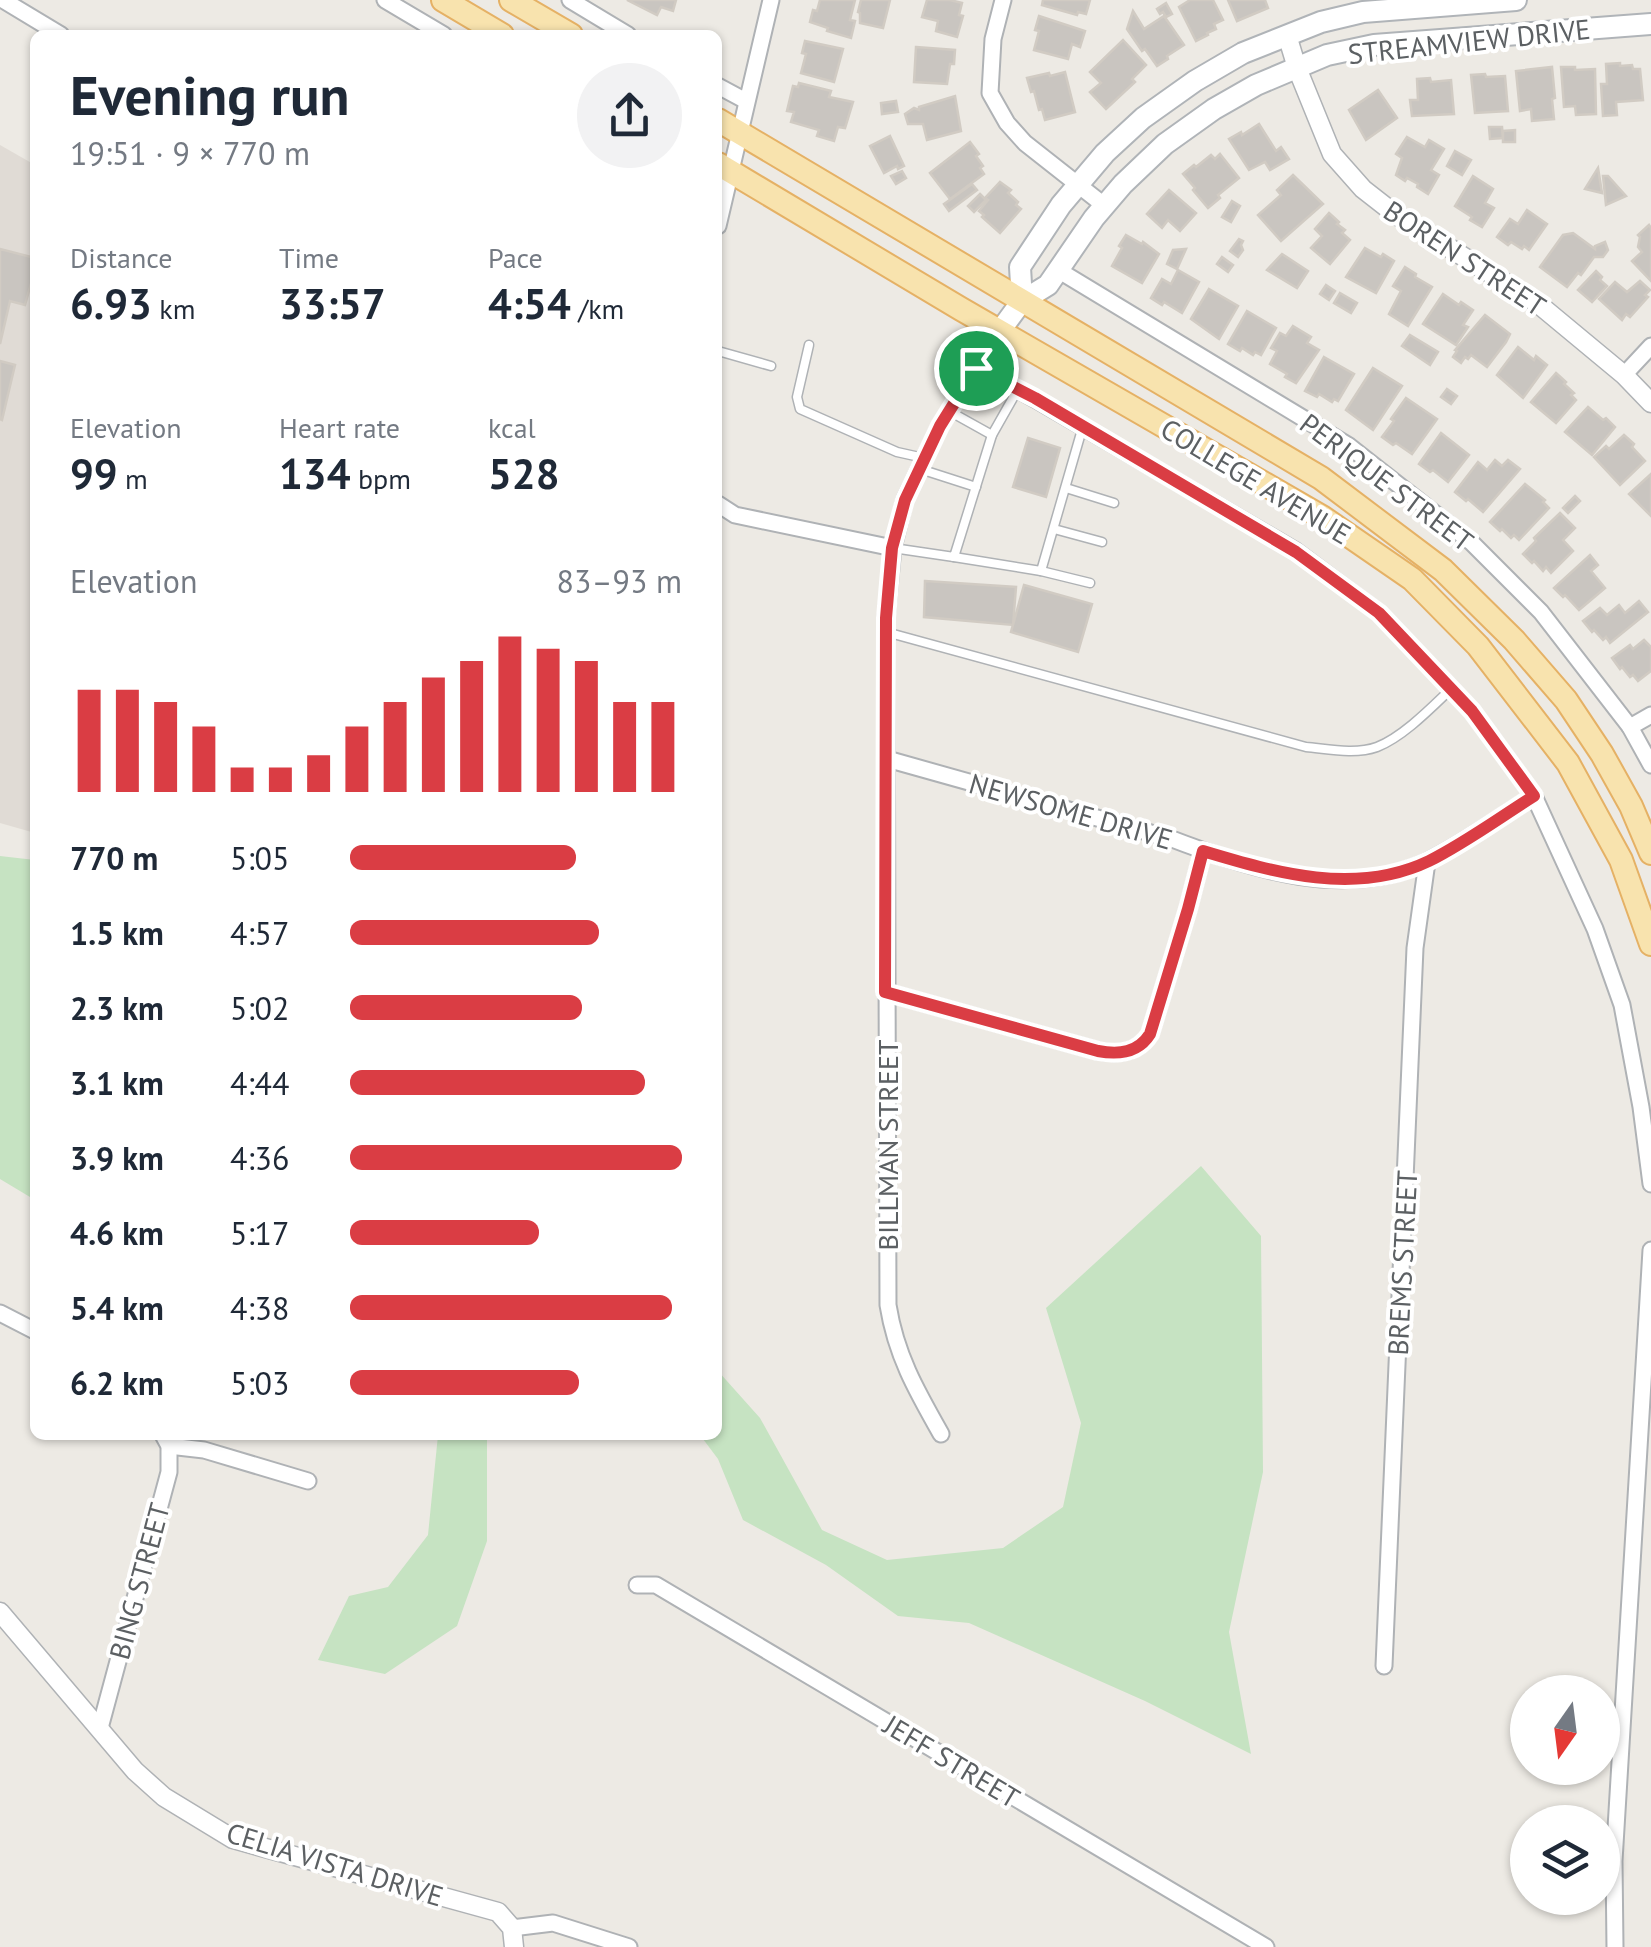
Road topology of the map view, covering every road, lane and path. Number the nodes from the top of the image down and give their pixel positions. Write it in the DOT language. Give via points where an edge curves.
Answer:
graph roads {
  1 [pos="3,0"];
  2 [pos="385,0"];
  3 [pos="444,0"];
  4 [pos="511,0"];
  5 [pos="570,0"];
  6 [pos="772,0"];
  7 [pos="1003,0"];
  8 [pos="1516,0"];
  9 [pos="1651,24"];
  10 [pos="53,30"];
  11 [pos="436,30"];
  12 [pos="494,30"];
  13 [pos="562,30"];
  14 [pos="620,30"];
  15 [pos="1287,35"];
  16 [pos="1297,68"];
  17 [pos="722,88"];
  18 [pos="746,101"];
  19 [pos="722,122"];
  20 [pos="740,133"];
  21 [pos="724,168"];
  22 [pos="1078,186"];
  23 [pos="1105,206"];
  24 [pos="1058,270"];
  25 [pos="1022,301"];
  26 [pos="1000,331"];
  27 [pos="809,344"];
  28 [pos="1651,346"];
  29 [pos="722,353"];
  30 [pos="771,366"];
  31 [pos="976,368"];
  32 [pos="1624,375"];
  33 [pos="1018,389"];
  34 [pos="1651,403"];
  35 [pos="950,410"];
  36 [pos="1083,426"];
  37 [pos="992,435"];
  38 [pos="922,463"];
  39 [pos="976,487"];
  40 [pos="1066,488"];
  41 [pos="1114,503"];
  42 [pos="722,507"];
  43 [pos="1054,529"];
  44 [pos="1102,542"];
  45 [pos="892,548"];
  46 [pos="954,557"];
  47 [pos="1041,571"];
  48 [pos="1090,583"];
  49 [pos="886,632"];
  50 [pos="1452,688"];
  51 [pos="1651,714"];
  52 [pos="1630,727"];
  53 [pos="886,759"];
  54 [pos="1651,765"];
  55 [pos="1534,796"];
  56 [pos="1203,851"];
  57 [pos="1651,853"];
  58 [pos="1427,862"];
  59 [pos="1651,944"];
  60 [pos="885,992"];
  61 [pos="1651,1184"];
  62 [pos="1651,1250"];
  63 [pos="0,1313"];
  64 [pos="30,1328"];
  65 [pos="941,1434"];
  66 [pos="166,1440"];
  67 [pos="308,1481"];
  68 [pos="637,1585"];
  69 [pos="0,1612"];
  70 [pos="1384,1666"];
  71 [pos="100,1728"];
  72 [pos="513,1938"];
  73 [pos="629,1947"];
  74 [pos="1266,1947"];
  75 [pos="1615,1947"];
  1 -- 10 [label="street"];
  2 -- 11 [label="street"];
  3 -- 12 [label="main road"];
  4 -- 13 [label="main road"];
  5 -- 14 [label="street"];
  6 -- 18 [label="street"];
  7 -- 22 [label="street" via="990,92 1025,143"];
  8 -- 15 [label="main road, STREAMVIEW DRIVE" via="1363,12"];
  9 -- 16 [label="main road, STREAMVIEW DRIVE" via="1374,45"];
  15 -- 16 [label="street, BOREN STREET"];
  15 -- 22 [label="main road, STREAMVIEW DRIVE" via="1243,53 1156,109"];
  16 -- 23 [label="main road, STREAMVIEW DRIVE" via="1214,108 1165,144"];
  16 -- 32 [label="street, BOREN STREET" via="1332,154 1363,188 1536,302"];
  17 -- 18 [label="street"];
  18 -- 20 [label="street"];
  19 -- 20 [label="main road, COLLEGE AVENUE"];
  20 -- 21 [label="street"];
  20 -- 25 [label="main road, COLLEGE AVENUE"];
  21 -- 26 [label="main road, COLLEGE AVENUE"];
  22 -- 23 [label="street"];
  22 -- 25 [label="main road, STREAMVIEW DRIVE" via="1020,266"];
  23 -- 24 [label="main road, STREAMVIEW DRIVE"];
  24 -- 25 [label="main road, STREAMVIEW DRIVE"];
  24 -- 52 [label="street, PERIQUE STREET" via="1349,446 1472,542 1541,612"];
  25 -- 26 [label="main road, STREAMVIEW DRIVE"];
  25 -- 57 [label="main road, COLLEGE AVENUE" via="1321,478 1443,570 1566,700 1631,806"];
  26 -- 31 [label="street, BILLMAN STREET"];
  26 -- 59 [label="main road, COLLEGE AVENUE" via="1322,517 1412,579 1478,646 1568,763 1621,860"];
  27 -- 38 [label="lane" via="800,408"];
  28 -- 32 [label="street"];
  29 -- 30 [label="lane"];
  31 -- 33 [label="street"];
  31 -- 35 [label="street, BILLMAN STREET"];
  32 -- 34 [label="street, BOREN STREET"];
  33 -- 36 [label="street"];
  33 -- 37 [label="lane"];
  35 -- 37 [label="lane"];
  35 -- 38 [label="street, BILLMAN STREET"];
  36 -- 40 [label="lane"];
  36 -- 50 [label="street" via="1296,552 1379,613"];
  37 -- 39 [label="lane"];
  38 -- 39 [label="lane"];
  38 -- 45 [label="street, BILLMAN STREET"];
  39 -- 46 [label="lane"];
  40 -- 41 [label="lane"];
  40 -- 43 [label="lane"];
  42 -- 45 [label="street" via="735,515"];
  43 -- 44 [label="lane"];
  43 -- 47 [label="lane"];
  45 -- 46 [label="lane"];
  45 -- 49 [label="street, BILLMAN STREET"];
  46 -- 47 [label="lane"];
  47 -- 48 [label="lane"];
  49 -- 50 [label="lane" via="1306,747 1378,747"];
  49 -- 53 [label="street, BILLMAN STREET"];
  50 -- 55 [label="street"];
  51 -- 52 [label="street"];
  52 -- 54 [label="street, PERIQUE STREET"];
  53 -- 56 [label="street, NEWSOME DRIVE"];
  53 -- 60 [label="street, BILLMAN STREET"];
  55 -- 58 [label="street, NEWSOME DRIVE"];
  55 -- 61 [label="street" via="1622,1004"];
  56 -- 58 [label="street, NEWSOME DRIVE" via="1322,879 1376,876"];
  56 -- 60 [label="street" via="1150,1034 1134,1050 1098,1051"];
  58 -- 70 [label="street, BREMS STREET" via="1415,948"];
  60 -- 65 [label="street, BILLMAN STREET" via="888,1305 909,1378"];
  62 -- 75 [label="street" via="1614,1861"];
  63 -- 64 [label="street"];
  66 -- 67 [label="street"];
  66 -- 71 [label="street, BING STREET" via="169,1472"];
  68 -- 74 [label="street, JEFF STREET" via="656,1585"];
  69 -- 71 [label="street, CELIA VISTA DRIVE"];
  71 -- 72 [label="street, CELIA VISTA DRIVE" via="164,1797 233,1839 498,1912"];
  72 -- 73 [label="street, CELIA VISTA DRIVE" via="553,1923"];
}
